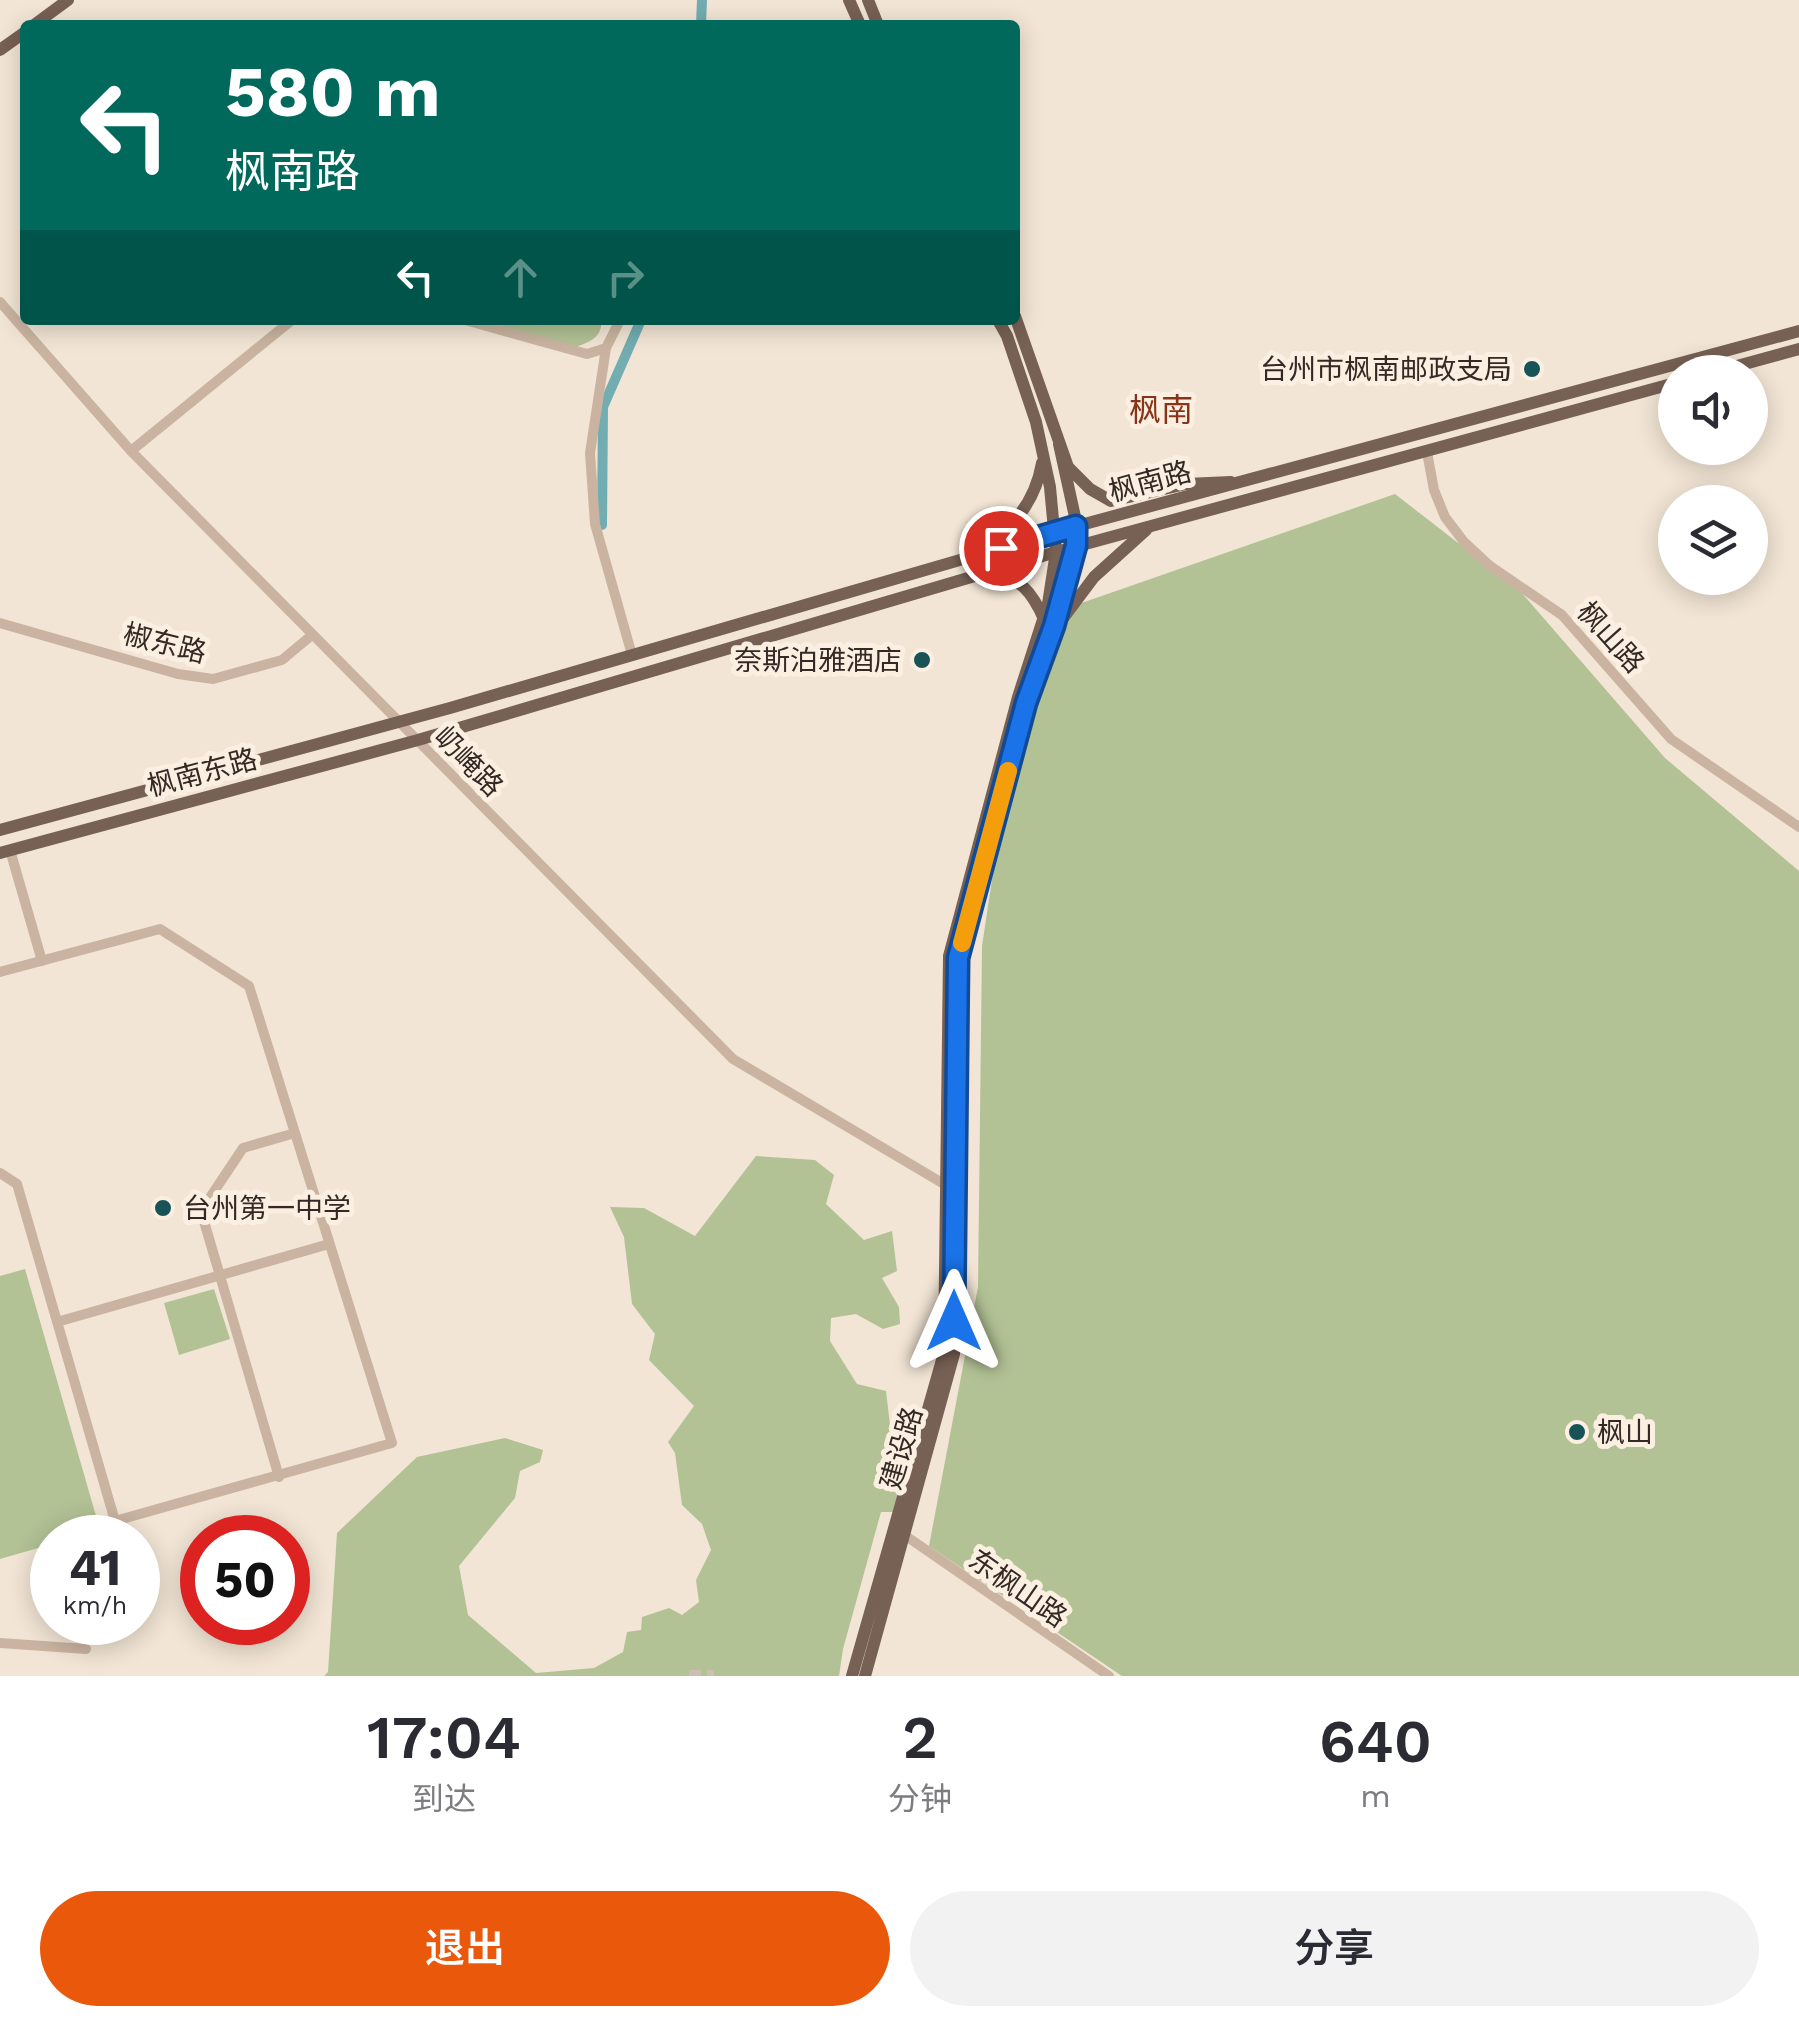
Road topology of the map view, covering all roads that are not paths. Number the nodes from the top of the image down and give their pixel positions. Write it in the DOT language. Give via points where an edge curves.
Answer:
graph roads {
  1 [pos="68,0"];
  2 [pos="41,20"];
  3 [pos="0,302"];
  4 [pos="20,325"];
  5 [pos="20,325"];
  6 [pos="286,325"];
  7 [pos="483,325"];
  8 [pos="618,325"];
  9 [pos="1000,325"];
  10 [pos="1018,325"];
  11 [pos="1799,332"];
  12 [pos="606,348"];
  13 [pos="1799,350"];
  14 [pos="1768,358"];
  15 [pos="1658,389"];
  16 [pos="1060,444"];
  17 [pos="132,451"];
  18 [pos="1427,452"];
  19 [pos="1043,456"];
  20 [pos="1242,483"];
  21 [pos="1076,526"];
  22 [pos="1152,526"];
  23 [pos="1056,532"];
  24 [pos="1076,546"];
  25 [pos="1056,552"];
  26 [pos="973,556"];
  27 [pos="988,572"];
  28 [pos="1044,618"];
  29 [pos="0,624"];
  30 [pos="312,635"];
  31 [pos="1051,635"];
  32 [pos="632,655"];
  33 [pos="401,721"];
  34 [pos="418,740"];
  35 [pos="1799,827"];
  36 [pos="0,830"];
  37 [pos="5,852"];
  38 [pos="42,960"];
  39 [pos="0,972"];
  40 [pos="295,1133"];
  41 [pos="0,1174"];
  42 [pos="949,1187"];
  43 [pos="329,1244"];
  44 [pos="220,1277"];
  45 [pos="57,1322"];
  46 [pos="279,1477"];
  47 [pos="903,1534"];
  48 [pos="0,1642"];
  49 [pos="86,1650"];
  50 [pos="852,1676"];
  51 [pos="865,1676"];
  52 [pos="1109,1676"];
  1 -- 2 [label="main road"];
  3 -- 4 [label="street, 屷崦路"];
  5 -- 17 [label="street, 屷崦路"];
  6 -- 17 [label="street"];
  7 -- 12 [label="street" via="587,354"];
  8 -- 12 [label="street"];
  9 -- 19 [label="main road, 建设路"];
  10 -- 16 [label="main road"];
  11 -- 20 [label="main road, 枫南路"];
  12 -- 32 [label="street" via="590,452 595,524"];
  13 -- 14 [label="main road"];
  15 -- 18 [label="main road, 枫南路"];
  16 -- 20 [label="main road" via="1075,476 1111,501 1186,484"];
  16 -- 21 [label="main road, 建设路"];
  17 -- 30 [label="street, 屷崦路"];
  18 -- 22 [label="main road, 枫南路"];
  18 -- 35 [label="street, 枫山路" via="1440,503 1464,542 1562,615 1672,739"];
  19 -- 23 [label="main road, 建设路"];
  19 -- 26 [label="main road" via="1021,515"];
  20 -- 21 [label="main road, 枫南路"];
  21 -- 23 [label="main road, 枫南路"];
  21 -- 24 [label="main road, 建设路"];
  22 -- 24 [label="main road, 枫南路"];
  22 -- 31 [label="main road" via="1094,577"];
  23 -- 25 [label="main road, 建设路"];
  23 -- 26 [label="main road, 枫南路"];
  24 -- 25 [label="main road, 枫南路"];
  24 -- 31 [label="main road, 建设路"];
  25 -- 27 [label="main road, 枫南路"];
  25 -- 28 [label="main road, 建设路"];
  26 -- 32 [label="main road, 枫南路"];
  27 -- 28 [label="main road" via="1023,584"];
  27 -- 34 [label="main road, 枫南路"];
  28 -- 42 [label="main road, 建设路" via="949,956"];
  29 -- 30 [label="street, 椒东路" via="213,678 282,660"];
  30 -- 33 [label="street, 屷崦路"];
  31 -- 42 [label="main road, 建设路" via="1026,703 958,958"];
  32 -- 33 [label="main road, 枫南路"];
  33 -- 34 [label="street, 屷崦路"];
  33 -- 36 [label="main road, 枫南路"];
  34 -- 37 [label="main road, 枫南东路"];
  34 -- 42 [label="street, 屷崦路" via="733,1059"];
  37 -- 38 [label="street"];
  38 -- 39 [label="street"];
  38 -- 40 [label="street" via="160,929 249,986"];
  40 -- 43 [label="street"];
  40 -- 44 [label="street" via="243,1148 201,1210"];
  41 -- 45 [label="street" via="17,1184"];
  42 -- 47 [label="main road, 建设路" via="954,1354"];
  42 -- 50 [label="main road, 建设路" via="944,1353"];
  43 -- 44 [label="street"];
  43 -- 46 [label="street" via="392,1443"];
  44 -- 45 [label="street"];
  44 -- 46 [label="street"];
  45 -- 46 [label="street" via="115,1521"];
  47 -- 51 [label="main road, 建设路"];
  47 -- 52 [label="street, 东枫山路"];
  48 -- 49 [label="street"];
}
